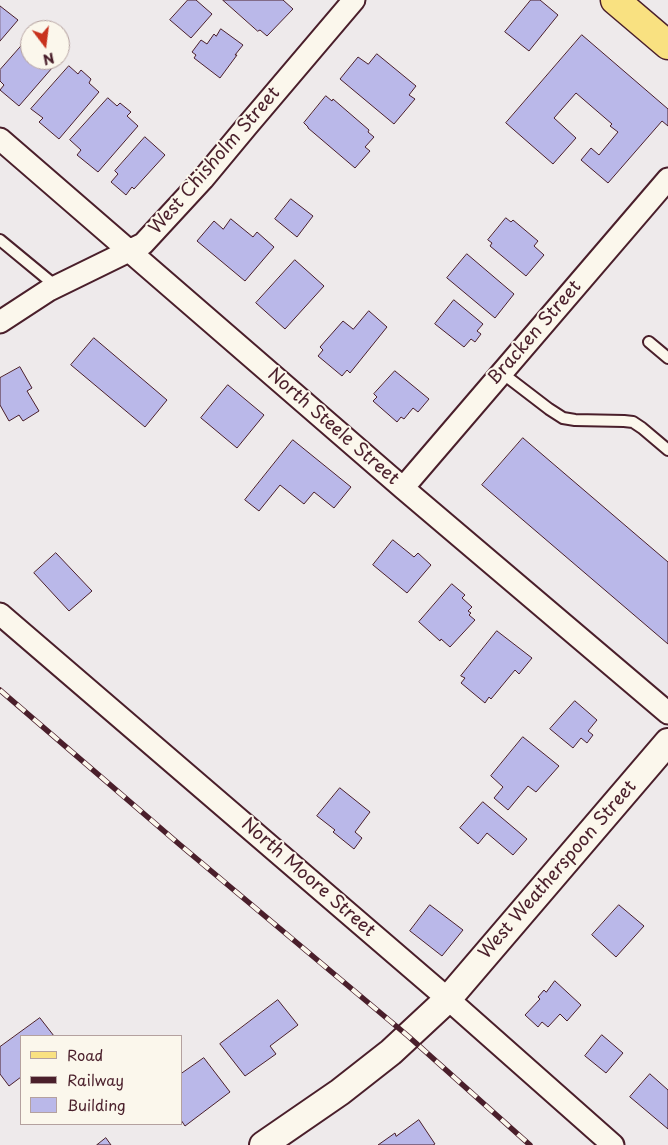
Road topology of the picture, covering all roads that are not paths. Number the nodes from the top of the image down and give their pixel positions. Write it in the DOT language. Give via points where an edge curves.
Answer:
graph roads {
  1 [pos="354,0"];
  2 [pos="615,0"];
  3 [pos="668,46"];
  4 [pos="0,139"];
  5 [pos="668,179"];
  6 [pos="0,240"];
  7 [pos="129,250"];
  8 [pos="57,286"];
  9 [pos="0,322"];
  10 [pos="649,342"];
  11 [pos="668,358"];
  12 [pos="502,373"];
  13 [pos="668,450"];
  14 [pos="403,488"];
  15 [pos="0,614"];
  16 [pos="668,713"];
  17 [pos="668,742"];
  18 [pos="448,999"];
  19 [pos="263,1145"];
  20 [pos="613,1145"];
  1 -- 7 [label="street, West Chisholm Street" via="204,179 143,244"];
  2 -- 3 [label="main road"];
  4 -- 7 [label="street, North Steele Street"];
  5 -- 12 [label="street, Bracken Street"];
  6 -- 8 [label="lane"];
  7 -- 8 [label="street, West Chisholm Street"];
  7 -- 14 [label="street, North Steele Street"];
  8 -- 9 [label="street, West Chisholm Street"];
  10 -- 11 [label="lane"];
  12 -- 13 [label="lane" via="563,418 632,422"];
  12 -- 14 [label="street, Bracken Street"];
  14 -- 16 [label="street, North Steele Street"];
  15 -- 18 [label="street, North Moore Street"];
  17 -- 18 [label="street, West Weatherspoon Street"];
  18 -- 19 [label="street, West Weatherspoon Street" via="391,1052"];
  18 -- 20 [label="street, North Moore Street"];
}
